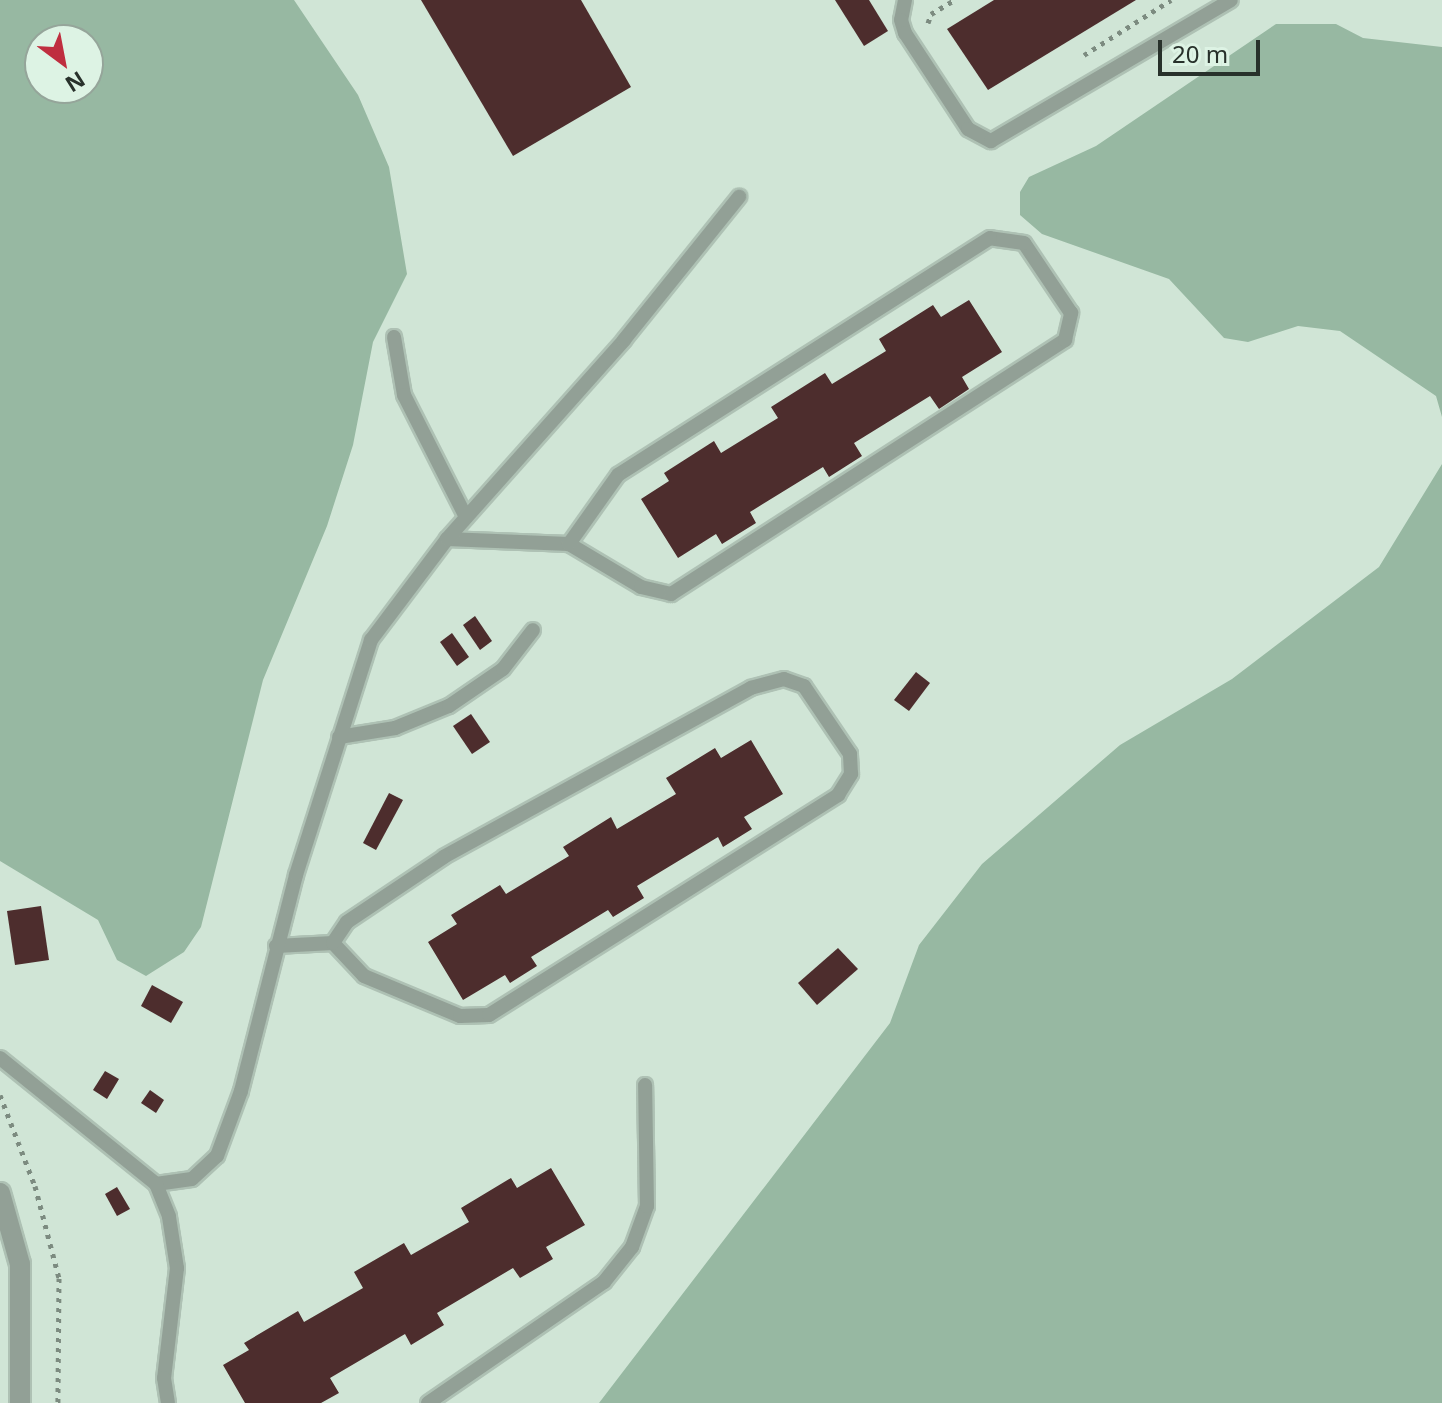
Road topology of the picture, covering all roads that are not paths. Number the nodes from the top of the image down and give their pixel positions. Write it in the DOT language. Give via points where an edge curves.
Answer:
graph roads {
  1 [pos="905,0"];
  2 [pos="1231,0"];
  3 [pos="739,197"];
  4 [pos="394,337"];
  5 [pos="466,517"];
  6 [pos="447,539"];
  7 [pos="569,544"];
  8 [pos="533,630"];
  9 [pos="339,737"];
  10 [pos="333,943"];
  11 [pos="276,946"];
  12 [pos="0,1058"];
  13 [pos="645,1085"];
  14 [pos="156,1184"];
  15 [pos="0,1193"];
  16 [pos="20,1403"];
  17 [pos="168,1403"];
  18 [pos="428,1403"];
  1 -- 2 [label="lane" via="905,33 968,129 991,141"];
  3 -- 5 [label="lane" via="624,340"];
  4 -- 5 [label="lane" via="404,395"];
  5 -- 6 [label="lane"];
  6 -- 7 [label="lane"];
  6 -- 9 [label="lane" via="371,640"];
  7 -- 7 [label="lane" via="641,587 671,594 1065,340 1071,313 1024,243 990,238 618,475"];
  8 -- 9 [label="lane" via="503,669 449,706 395,728"];
  9 -- 11 [label="lane"];
  10 -- 10 [label="lane" via="364,976 460,1016 489,1015 838,795 851,774 850,754 804,686 784,679 751,688 444,857 347,922"];
  10 -- 11 [label="lane"];
  11 -- 14 [label="lane" via="241,1091 217,1156 192,1179"];
  12 -- 14 [label="lane"];
  13 -- 18 [label="lane" via="647,1206 632,1247 604,1282"];
  14 -- 17 [label="lane" via="169,1217 177,1268 164,1378"];
  15 -- 16 [label="street" via="20,1264"];
}
